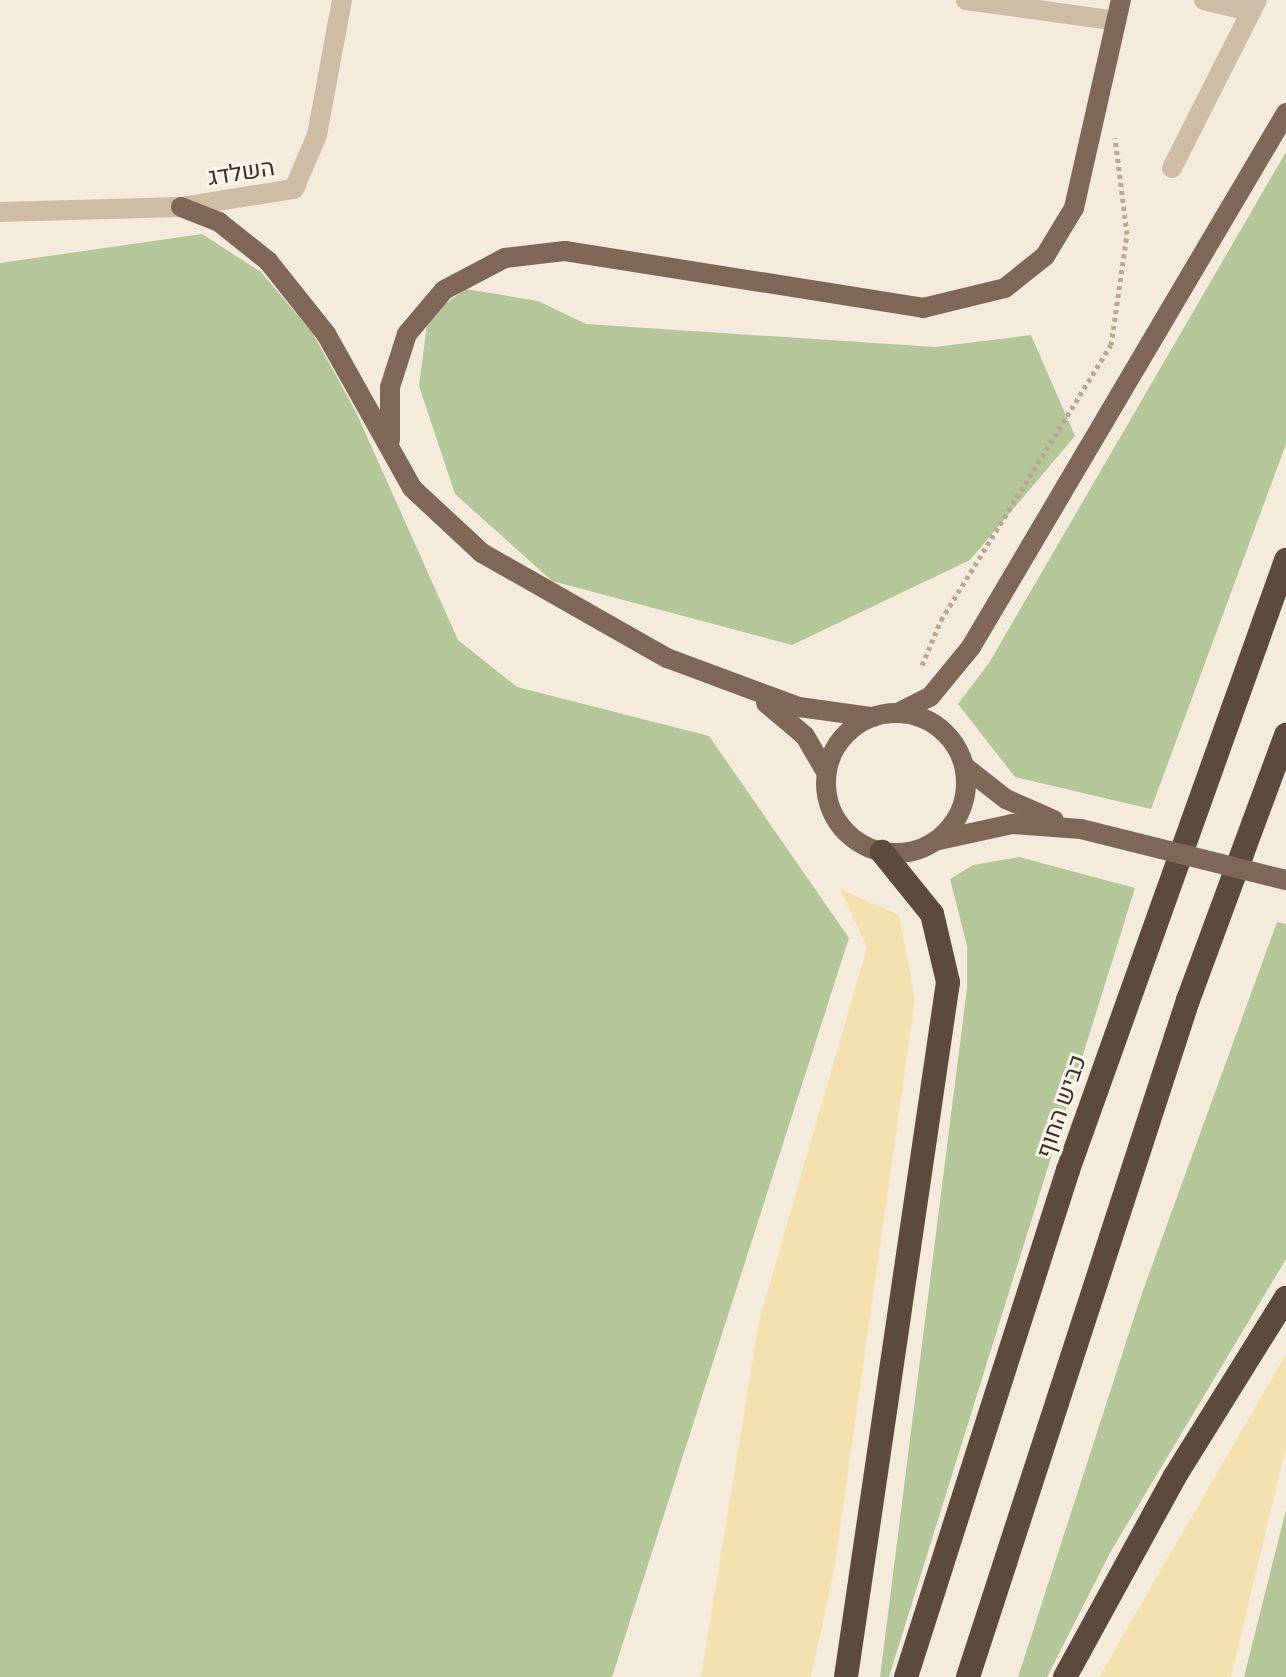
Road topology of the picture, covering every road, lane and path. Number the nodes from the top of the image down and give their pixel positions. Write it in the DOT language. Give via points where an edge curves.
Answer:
graph roads {
  1 [pos="342,0"];
  2 [pos="966,0"];
  3 [pos="1121,0"];
  4 [pos="1204,0"];
  5 [pos="1254,6"];
  6 [pos="1117,21"];
  7 [pos="1099,105"];
  8 [pos="1286,113"];
  9 [pos="1172,168"];
  10 [pos="181,207"];
  11 [pos="0,212"];
  12 [pos="390,440"];
  13 [pos="1286,560"];
  14 [pos="754,693"];
  15 [pos="923,701"];
  16 [pos="898,713"];
  17 [pos="872,717"];
  18 [pos="1286,735"];
  19 [pos="965,767"];
  20 [pos="826,772"];
  21 [pos="1081,829"];
  22 [pos="937,840"];
  23 [pos="882,852"];
  24 [pos="1286,880"];
  25 [pos="1286,1298"];
  26 [pos="846,1677"];
  27 [pos="906,1677"];
  28 [pos="968,1677"];
  29 [pos="1065,1677"];
  1 -- 10 [label="street, השלדג" via="317,135 294,189"];
  2 -- 6 [label="street"];
  3 -- 6 [label="main road"];
  4 -- 5 [label="street"];
  5 -- 9 [label="street"];
  6 -- 7 [label="main road"];
  7 -- 12 [label="main road" via="1084,179 1061,233 1005,288 923,308 565,251 505,258 444,290 407,334 390,387"];
  7 -- 15 [label="path" via="1119,146 1127,234 1111,345 941,620 916,679"];
  8 -- 15 [label="main road" via="971,647"];
  10 -- 11 [label="street, השלדג"];
  10 -- 12 [label="main road" via="219,222 268,261 326,334"];
  12 -- 14 [label="main road" via="431,512 482,553 626,640"];
  13 -- 27 [label="highway, כביש החוף" via="1068,1170"];
  14 -- 17 [label="main road" via="831,715"];
  14 -- 20 [label="main road" via="805,736"];
  15 -- 16 [label="main road"];
  16 -- 17 [label="main road"];
  16 -- 19 [label="main road" via="941,729"];
  17 -- 20 [label="main road" via="842,738"];
  18 -- 28 [label="highway" via="1183,1015"];
  19 -- 21 [label="main road" via="1006,799"];
  19 -- 22 [label="main road" via="964,802"];
  20 -- 23 [label="main road" via="835,820 860,844"];
  21 -- 22 [label="main road" via="1012,824"];
  21 -- 24 [label="main road, bridge"];
  22 -- 23 [label="main road" via="916,851"];
  23 -- 26 [label="highway" via="932,914 948,982"];
  25 -- 29 [label="highway" via="1175,1476"];
}
